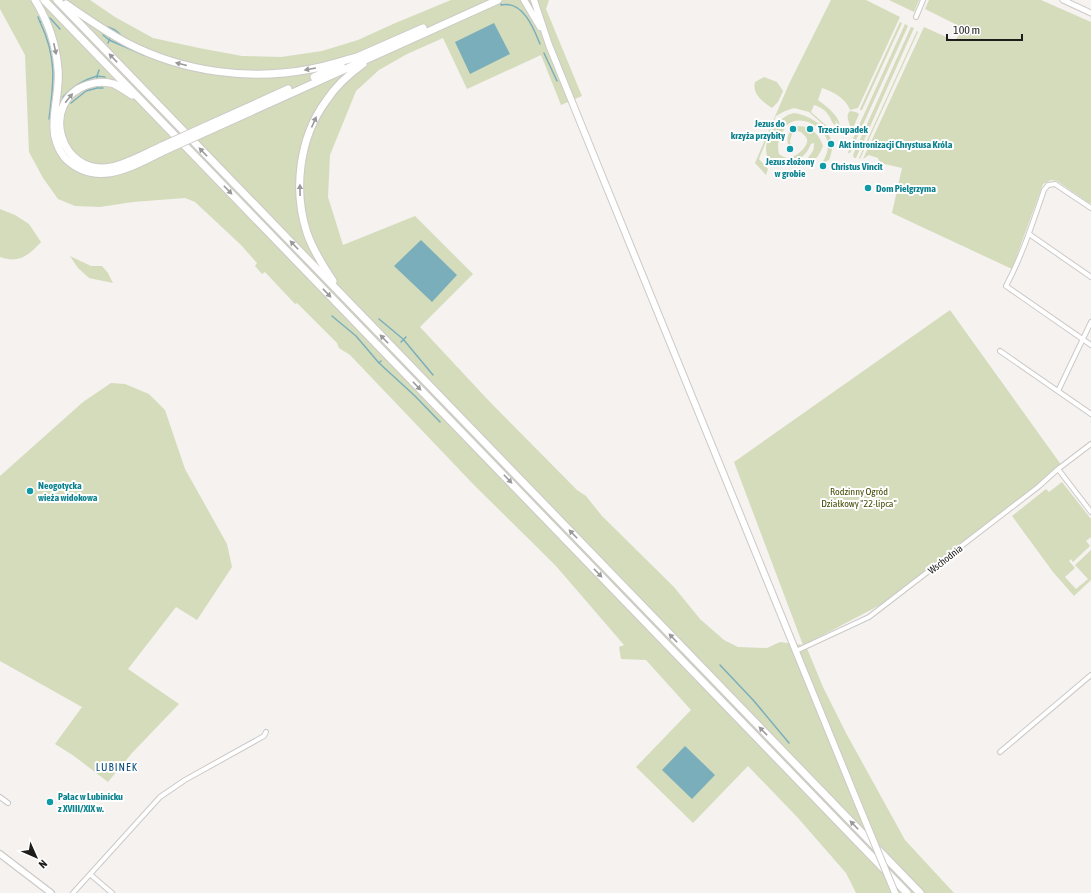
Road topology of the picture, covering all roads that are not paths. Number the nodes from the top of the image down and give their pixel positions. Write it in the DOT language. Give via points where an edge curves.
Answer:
graph roads {
  1 [pos="35,0"];
  2 [pos="44,0"];
  3 [pos="58,0"];
  4 [pos="485,0"];
  5 [pos="498,0"];
  6 [pos="524,0"];
  7 [pos="534,0"];
  8 [pos="923,0"];
  9 [pos="1063,0"];
  10 [pos="1091,13"];
  11 [pos="916,17"];
  12 [pos="547,40"];
  13 [pos="361,56"];
  14 [pos="371,58"];
  15 [pos="143,102"];
  16 [pos="206,129"];
  17 [pos="164,148"];
  18 [pos="1091,208"];
  19 [pos="1029,234"];
  20 [pos="1091,277"];
  21 [pos="340,293"];
  22 [pos="1091,322"];
  23 [pos="1083,340"];
  24 [pos="1091,345"];
  25 [pos="1000,351"];
  26 [pos="1058,391"];
  27 [pos="1091,414"];
  28 [pos="1091,444"];
  29 [pos="1058,468"];
  30 [pos="1091,512"];
  31 [pos="796,651"];
  32 [pos="1091,675"];
  33 [pos="266,732"];
  34 [pos="1000,752"];
  35 [pos="0,797"];
  36 [pos="8,803"];
  37 [pos="0,854"];
  38 [pos="90,875"];
  39 [pos="51,893"];
  40 [pos="74,893"];
  41 [pos="112,893"];
  42 [pos="895,893"];
  43 [pos="908,893"];
  44 [pos="920,893"];
  1 -- 17 [label="highway, one-way" via="43,12 55,47 58,70 55,137 65,158 87,172 113,173 125,170"];
  2 -- 15 [label="highway"];
  13 -- 3 [label="highway, one-way" via="286,72 243,74 194,67 170,61 129,44"];
  21 -- 3 [label="highway, one-way"];
  4 -- 13 [label="highway"];
  5 -- 14 [label="highway"];
  6 -- 12 [label="main road"];
  7 -- 12 [label="main road"];
  8 -- 11 [label="street"];
  9 -- 10 [label="street"];
  12 -- 31 [label="main road"];
  13 -- 16 [label="highway"];
  14 -- 16 [label="highway"];
  21 -- 14 [label="highway, one-way" via="316,254 307,232 300,196 302,159 308,135 326,100 340,84"];
  17 -- 15 [label="highway, one-way" via="111,168 100,168 87,166 78,161 63,143 59,125 64,105 76,90 101,82 114,84"];
  15 -- 43 [label="highway, one-way"];
  16 -- 17 [label="highway, bridge"];
  18 -- 19 [label="street" via="1055,184 1048,185"];
  19 -- 20 [label="street"];
  19 -- 23 [label="street" via="1006,286"];
  44 -- 21 [label="highway, one-way"];
  22 -- 23 [label="street"];
  23 -- 24 [label="street"];
  23 -- 26 [label="street"];
  25 -- 26 [label="street"];
  26 -- 27 [label="street"];
  28 -- 29 [label="street, Wschodnia"];
  29 -- 30 [label="street"];
  29 -- 31 [label="street, Wschodnia" via="1033,492 875,613"];
  31 -- 42 [label="main road, bridge"];
  32 -- 34 [label="street"];
  33 -- 38 [label="street" via="264,736 185,780 160,797"];
  35 -- 36 [label="street"];
  37 -- 39 [label="main road"];
  38 -- 40 [label="street"];
  38 -- 41 [label="street"];
}
